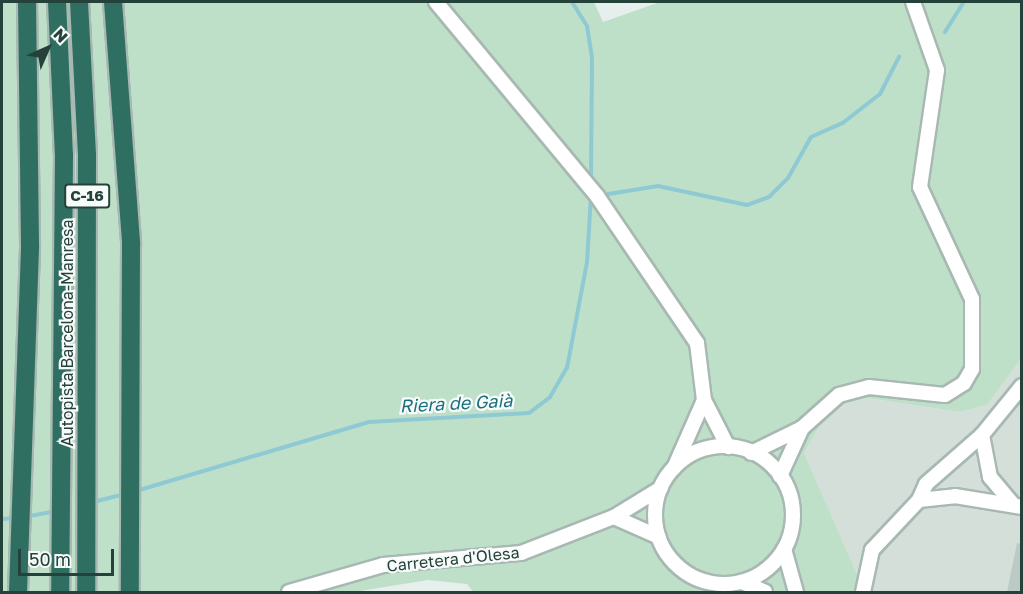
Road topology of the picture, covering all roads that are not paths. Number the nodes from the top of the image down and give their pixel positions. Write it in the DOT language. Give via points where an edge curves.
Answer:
graph roads {
  1 [pos="27,2"];
  2 [pos="57,2"];
  3 [pos="80,2"];
  4 [pos="113,2"];
  5 [pos="436,2"];
  6 [pos="913,2"];
  7 [pos="1022,386"];
  8 [pos="704,400"];
  9 [pos="802,428"];
  10 [pos="982,435"];
  11 [pos="728,447"];
  12 [pos="751,453"];
  13 [pos="674,468"];
  14 [pos="780,476"];
  15 [pos="661,488"];
  16 [pos="919,500"];
  17 [pos="1019,506"];
  18 [pos="614,516"];
  19 [pos="659,537"];
  20 [pos="784,549"];
  21 [pos="742,582"];
  22 [pos="86,591"];
  23 [pos="18,592"];
  24 [pos="60,592"];
  25 [pos="130,592"];
  26 [pos="289,592"];
  27 [pos="765,592"];
  28 [pos="796,592"];
  29 [pos="863,592"];
  1 -- 23 [label="highway" via="30,245"];
  2 -- 24 [label="highway, Autopista Barcelona-Manresa / C-16" via="64,155"];
  3 -- 22 [label="highway, Autopista Barcelona-Manresa / C-16" via="88,392"];
  4 -- 25 [label="highway" via="131,244 135,390"];
  5 -- 8 [label="street" via="597,196 678,311 700,351"];
  6 -- 9 [label="street" via="937,70 920,187 972,299 972,369 964,382 945,395 869,387 847,391"];
  7 -- 10 [label="street"];
  8 -- 11 [label="street"];
  8 -- 13 [label="street"];
  9 -- 12 [label="street"];
  9 -- 14 [label="street"];
  10 -- 16 [label="street" via="926,483"];
  10 -- 17 [label="street" via="990,477"];
  11 -- 12 [label="street"];
  11 -- 13 [label="street" via="699,451"];
  12 -- 14 [label="street"];
  13 -- 15 [label="street"];
  14 -- 20 [label="street" via="793,511"];
  15 -- 18 [label="street, Carretera d'Olesa"];
  15 -- 19 [label="street" via="656,509"];
  16 -- 17 [label="street" via="955,496"];
  16 -- 29 [label="street" via="873,550"];
  18 -- 19 [label="street"];
  18 -- 26 [label="street, Carretera d'Olesa" via="521,553 383,565"];
  19 -- 21 [label="street" via="669,556 689,575 715,584"];
  20 -- 21 [label="street" via="766,570"];
  20 -- 28 [label="street"];
  21 -- 27 [label="street"];
}
